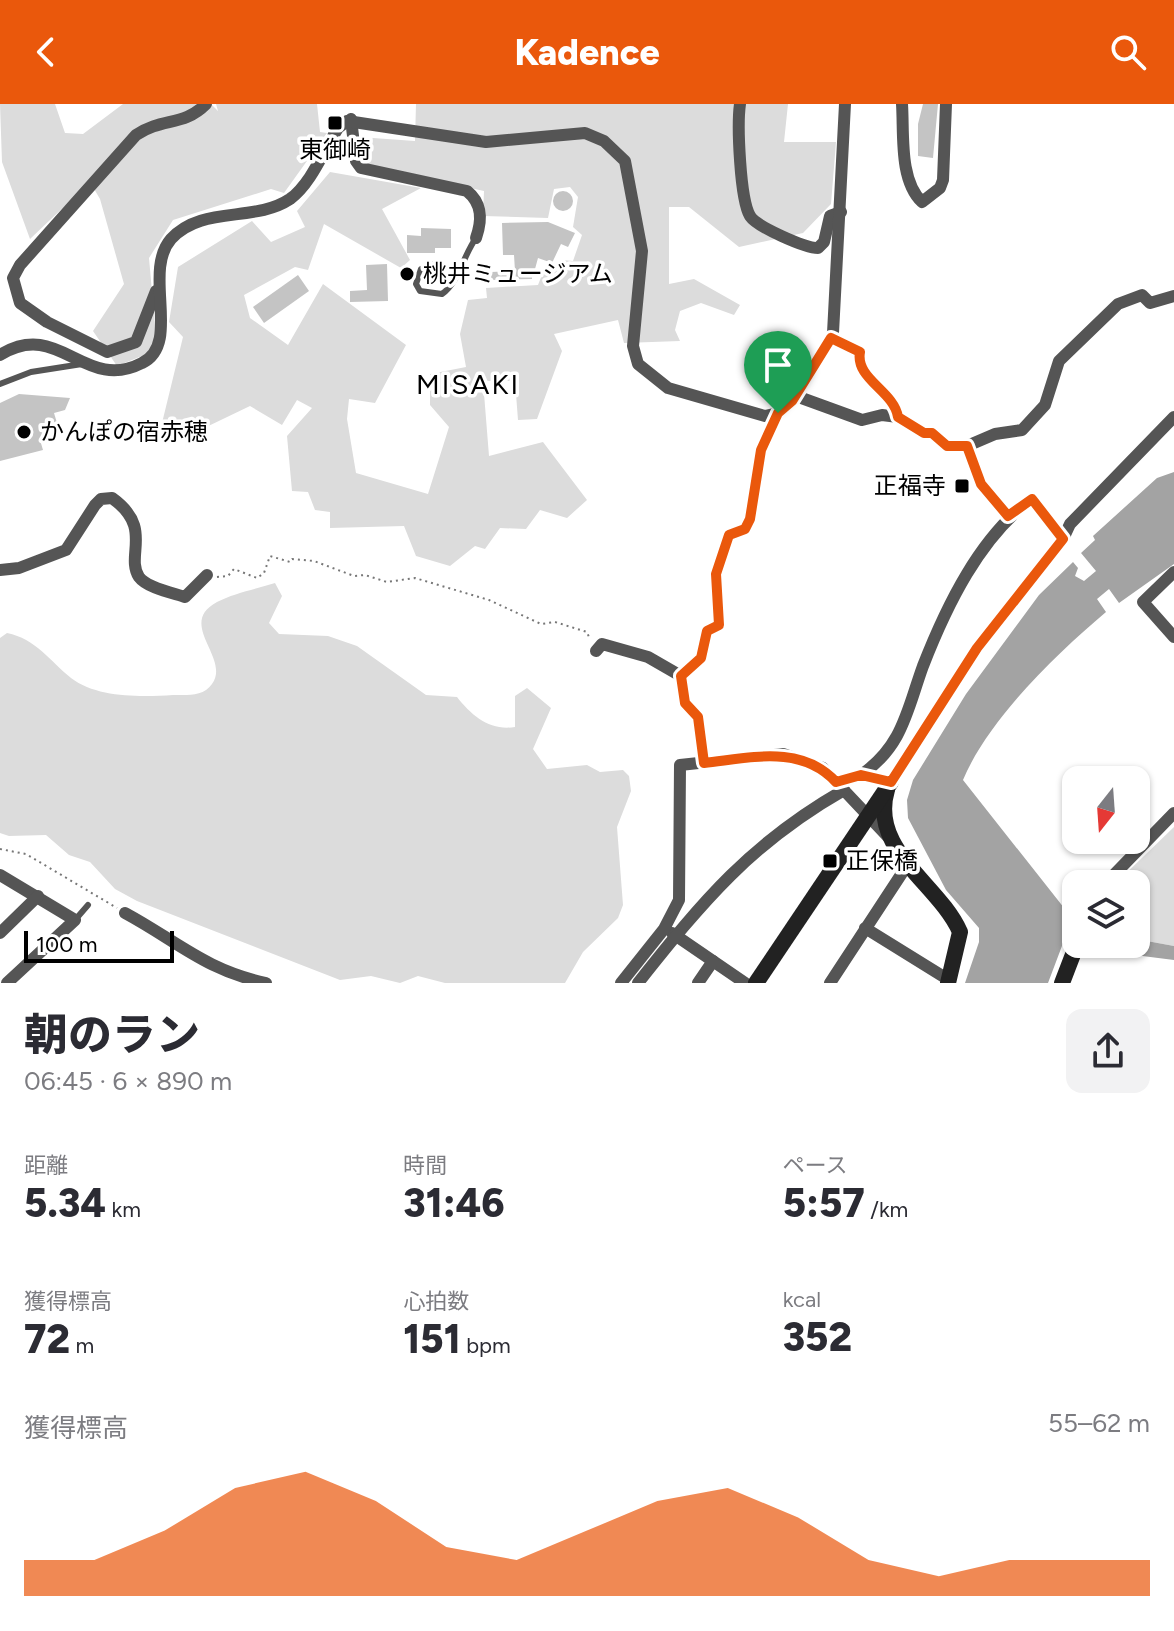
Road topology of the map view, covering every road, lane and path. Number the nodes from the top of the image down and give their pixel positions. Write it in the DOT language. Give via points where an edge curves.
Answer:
graph roads {
  1 [pos="206,104"];
  2 [pos="740,104"];
  3 [pos="845,104"];
  4 [pos="902,104"];
  5 [pos="946,104"];
  6 [pos="351,119"];
  7 [pos="841,212"];
  8 [pos="476,238"];
  9 [pos="439,262"];
  10 [pos="159,285"];
  11 [pos="1174,296"];
  12 [pos="831,338"];
  13 [pos="0,355"];
  14 [pos="85,363"];
  15 [pos="0,384"];
  16 [pos="796,396"];
  17 [pos="778,413"];
  18 [pos="898,417"];
  19 [pos="1174,417"];
  20 [pos="967,446"];
  21 [pos="1008,516"];
  22 [pos="1063,539"];
  23 [pos="0,570"];
  24 [pos="1174,572"];
  25 [pos="207,575"];
  26 [pos="1174,637"];
  27 [pos="596,651"];
  28 [pos="681,676"];
  29 [pos="704,763"];
  30 [pos="861,775"];
  31 [pos="891,782"];
  32 [pos="840,786"];
  33 [pos="1174,813"];
  34 [pos="866,815"];
  35 [pos="889,838"];
  36 [pos="0,849"];
  37 [pos="908,864"];
  38 [pos="1119,870"];
  39 [pos="0,875"];
  40 [pos="38,896"];
  41 [pos="88,905"];
  42 [pos="125,913"];
  43 [pos="75,920"];
  44 [pos="865,928"];
  45 [pos="670,932"];
  46 [pos="0,933"];
  47 [pos="1072,958"];
  48 [pos="713,961"];
  49 [pos="834,982"];
  50 [pos="949,982"];
  51 [pos="7,983"];
  52 [pos="266,983"];
  53 [pos="621,983"];
  54 [pos="638,983"];
  55 [pos="698,983"];
  56 [pos="745,983"];
  57 [pos="756,983"];
  58 [pos="1062,983"];
  1 -- 10 [label="street" via="188,119 155,122 136,135 13,278 20,303 107,352 136,342"];
  2 -- 7 [label="street" via="746,203 753,220 818,248 830,216"];
  3 -- 7 [label="street"];
  4 -- 5 [label="street" via="905,159 913,193 922,202 943,180"];
  6 -- 8 [label="street" via="361,168 475,197 481,223"];
  6 -- 10 [label="street" via="338,128 293,197 183,228 164,247"];
  6 -- 17 [label="street" via="486,142 585,133 604,141 625,161 642,251 633,346 638,364 673,390 750,414"];
  7 -- 12 [label="street"];
  8 -- 9 [label="lane" via="450,288 442,294 420,291 416,284 421,269"];
  10 -- 14 [label="street" via="160,333 154,355 117,370"];
  11 -- 20 [label="street" via="1150,303 1142,295 1118,304 1059,361 1034,421 1022,430"];
  12 -- 16 [label="street"];
  12 -- 18 [label="street" via="860,352 865,372 891,397"];
  13 -- 14 [label="street" via="35,342"];
  14 -- 15 [label="lane" via="31,372"];
  16 -- 17 [label="street"];
  16 -- 18 [label="street" via="862,420"];
  17 -- 28 [label="street" via="761,450 750,519 745,529 729,535 716,574 719,625 707,631 701,658"];
  18 -- 20 [label="street" via="947,446"];
  19 -- 22 [label="street" via="1070,524"];
  20 -- 21 [label="street" via="981,484"];
  21 -- 22 [label="street" via="1032,499"];
  21 -- 30 [label="street" via="954,599 897,739"];
  22 -- 31 [label="street" via="977,648"];
  23 -- 25 [label="street" via="66,550 95,505 112,498 133,522 138,576 145,582 185,597"];
  24 -- 26 [label="street" via="1143,602"];
  25 -- 27 [label="path" via="228,576 234,569 257,578 270,556 314,561 387,582 415,578 489,600 541,624 555,622 587,632"];
  27 -- 28 [label="street" via="602,644 637,653"];
  28 -- 29 [label="street" via="685,703 698,717"];
  29 -- 32 [label="street" via="783,754 823,768"];
  29 -- 45 [label="street" via="680,765 679,900"];
  30 -- 31 [label="street"];
  30 -- 32 [label="street"];
  31 -- 34 [label="street"];
  31 -- 35 [label="street" via="884,806"];
  32 -- 34 [label="street"];
  32 -- 45 [label="street" via="748,856"];
  33 -- 38 [label="street"];
  34 -- 35 [label="street"];
  34 -- 57 [label="street"];
  35 -- 37 [label="street"];
  36 -- 42 [label="path" via="26,854"];
  37 -- 44 [label="street"];
  37 -- 50 [label="street" via="960,932"];
  39 -- 40 [label="street"];
  40 -- 43 [label="street"];
  40 -- 46 [label="street"];
  41 -- 43 [label="lane"];
  42 -- 52 [label="street" via="206,965"];
  43 -- 51 [label="street"];
  44 -- 49 [label="street"];
  44 -- 50 [label="street"];
  45 -- 48 [label="street"];
  45 -- 53 [label="street"];
  45 -- 54 [label="street"];
  47 -- 58 [label="street"];
  48 -- 55 [label="street"];
  48 -- 56 [label="street"];
}
